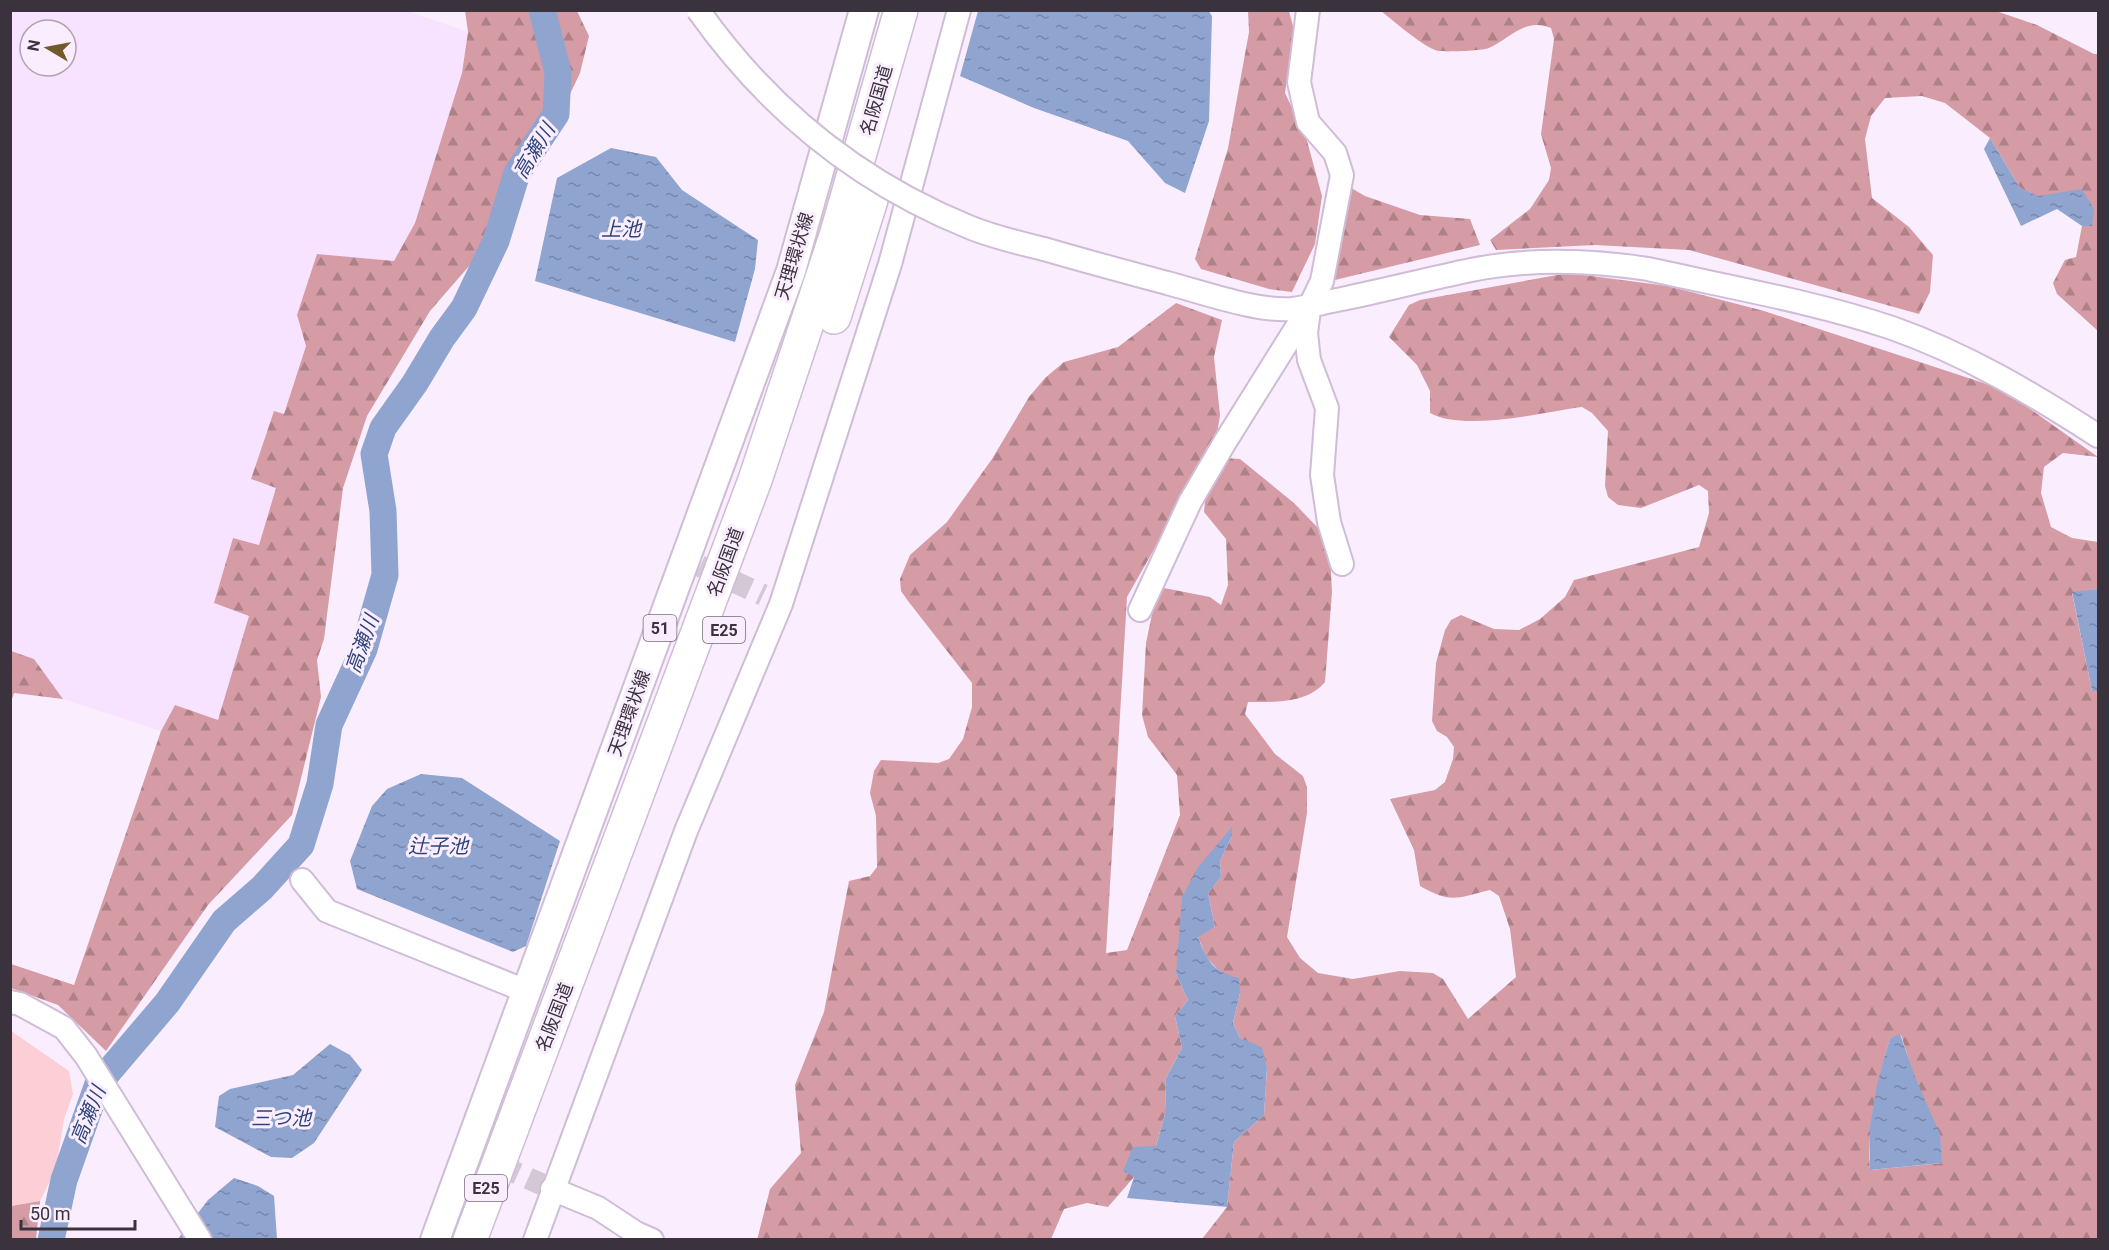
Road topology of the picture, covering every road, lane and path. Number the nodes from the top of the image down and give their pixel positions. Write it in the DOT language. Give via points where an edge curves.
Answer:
graph roads {
  1 [pos="698,10"];
  2 [pos="864,10"];
  3 [pos="901,10"];
  4 [pos="924,10"];
  5 [pos="959,10"];
  6 [pos="1308,10"];
  7 [pos="1310,306"];
  8 [pos="2098,436"];
  9 [pos="1342,564"];
  10 [pos="1140,610"];
  11 [pos="302,880"];
  12 [pos="526,991"];
  13 [pos="10,1002"];
  14 [pos="509,1137"];
  15 [pos="552,1189"];
  16 [pos="641,1237"];
  17 [pos="200,1239"];
  18 [pos="435,1239"];
  19 [pos="463,1239"];
  20 [pos="470,1239"];
  21 [pos="494,1239"];
  22 [pos="535,1239"];
  1 -- 7 [label="street, bridge" via="745,71 779,106 807,131 886,187 971,228 1263,308"];
  2 -- 12 [label="main road, 天理環状線 / 51" via="791,271 692,563"];
  3 -- 14 [label="highway, 名阪国道 / E25" via="836,236 755,480"];
  4 -- 21 [label="highway, 名阪国道 / E25" via="855,251 775,489"];
  5 -- 15 [label="street" via="890,264 772,599"];
  6 -- 7 [label="street" via="1299,82 1308,122 1335,153 1342,176 1322,281"];
  7 -- 8 [label="street" via="1516,263 1557,260 1648,269 1893,329 1998,375"];
  7 -- 9 [label="street" via="1306,333 1309,360 1327,408 1322,474 1329,522"];
  7 -- 10 [label="street" via="1190,502"];
  11 -- 12 [label="street" via="327,911"];
  12 -- 18 [label="main road, 天理環状線 / 51"];
  13 -- 17 [label="street" via="64,1028 86,1056"];
  14 -- 19 [label="highway, E25"];
  14 -- 20 [label="highway, 名阪国道 / E25"];
  15 -- 16 [label="street" via="598,1208"];
  15 -- 22 [label="street"];
}
